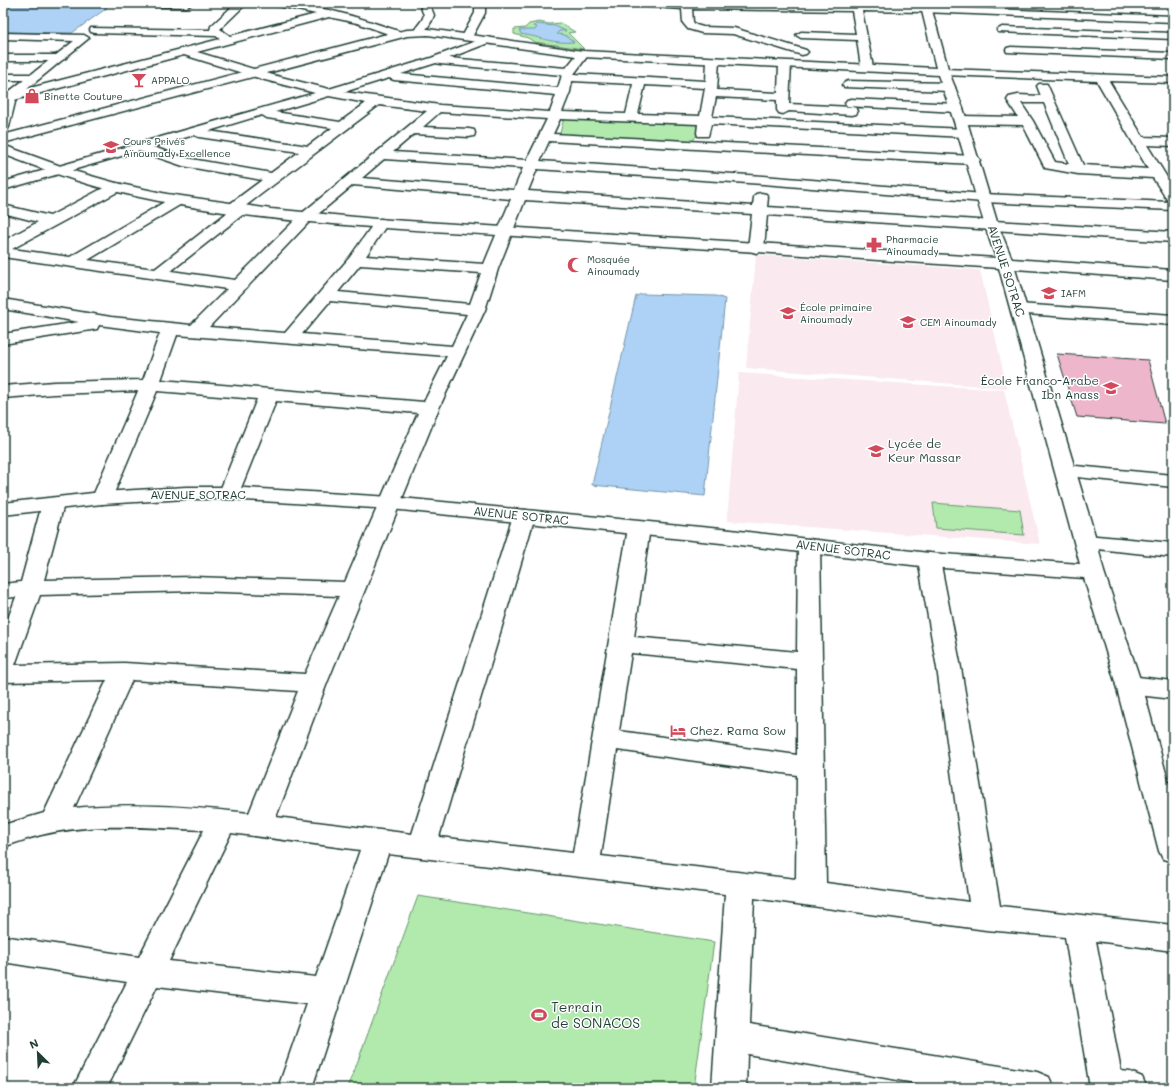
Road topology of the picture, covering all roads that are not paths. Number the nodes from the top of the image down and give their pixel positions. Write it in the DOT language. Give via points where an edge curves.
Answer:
graph roads {
  1 [pos="157,3"];
  2 [pos="242,3"];
  3 [pos="424,3"];
  4 [pos="480,3"];
  5 [pos="638,3"];
  6 [pos="1042,3"];
  7 [pos="187,4"];
  8 [pos="284,4"];
  9 [pos="748,4"];
  10 [pos="126,5"];
  11 [pos="686,5"];
  12 [pos="804,5"];
  13 [pos="298,7"];
  14 [pos="856,7"];
  15 [pos="926,7"];
  16 [pos="993,12"];
  17 [pos="175,13"];
  18 [pos="329,14"];
  19 [pos="1046,14"];
  20 [pos="1173,19"];
  21 [pos="106,21"];
  22 [pos="164,22"];
  23 [pos="277,28"];
  24 [pos="801,28"];
  25 [pos="95,30"];
  26 [pos="1002,30"];
  27 [pos="152,31"];
  28 [pos="418,32"];
  29 [pos="217,33"];
  30 [pos="397,34"];
  31 [pos="3,36"];
  32 [pos="861,37"];
  33 [pos="84,38"];
  34 [pos="468,38"];
  35 [pos="487,40"];
  36 [pos="230,41"];
  37 [pos="1145,42"];
  38 [pos="1011,50"];
  39 [pos="186,52"];
  40 [pos="802,52"];
  41 [pos="1173,52"];
  42 [pos="1098,53"];
  43 [pos="583,54"];
  44 [pos="1173,56"];
  45 [pos="3,58"];
  46 [pos="60,58"];
  47 [pos="435,60"];
  48 [pos="713,61"];
  49 [pos="785,64"];
  50 [pos="803,65"];
  51 [pos="844,66"];
  52 [pos="867,67"];
  53 [pos="251,74"];
  54 [pos="569,74"];
  55 [pos="1023,75"];
  56 [pos="384,76"];
  57 [pos="1039,76"];
  58 [pos="3,77"];
  59 [pos="35,77"];
  60 [pos="1102,78"];
  61 [pos="946,79"];
  62 [pos="640,81"];
  63 [pos="1172,82"];
  64 [pos="848,85"];
  65 [pos="711,89"];
  66 [pos="330,92"];
  67 [pos="564,92"];
  68 [pos="6,98"];
  69 [pos="378,100"];
  70 [pos="1048,100"];
  71 [pos="784,102"];
  72 [pos="852,107"];
  73 [pos="438,108"];
  74 [pos="480,111"];
  75 [pos="260,112"];
  76 [pos="1055,114"];
  77 [pos="1031,115"];
  78 [pos="556,116"];
  79 [pos="631,118"];
  80 [pos="706,120"];
  81 [pos="961,120"];
  82 [pos="781,124"];
  83 [pos="343,126"];
  84 [pos="840,126"];
  85 [pos="3,127"];
  86 [pos="855,127"];
  87 [pos="412,130"];
  88 [pos="192,132"];
  89 [pos="468,133"];
  90 [pos="545,137"];
  91 [pos="3,139"];
  92 [pos="1139,141"];
  93 [pos="1173,142"];
  94 [pos="141,146"];
  95 [pos="701,146"];
  96 [pos="3,149"];
  97 [pos="310,150"];
  98 [pos="840,153"];
  99 [pos="383,155"];
  100 [pos="454,160"];
  101 [pos="973,160"];
  102 [pos="532,164"];
  103 [pos="60,170"];
  104 [pos="1078,170"];
  105 [pos="1173,170"];
  106 [pos="1155,172"];
  107 [pos="764,174"];
  108 [pos="272,177"];
  109 [pos="351,181"];
  110 [pos="3,186"];
  111 [pos="116,187"];
  112 [pos="520,195"];
  113 [pos="984,198"];
  114 [pos="1173,198"];
  115 [pos="178,200"];
  116 [pos="1173,206"];
  117 [pos="3,209"];
  118 [pos="236,209"];
  119 [pos="759,211"];
  120 [pos="306,217"];
  121 [pos="50,221"];
  122 [pos="381,222"];
  123 [pos="991,225"];
  124 [pos="506,231"];
  125 [pos="1173,237"];
  126 [pos="3,247"];
  127 [pos="756,248"];
  128 [pos="3,252"];
  129 [pos="356,260"];
  130 [pos="73,262"];
  131 [pos="1005,262"];
  132 [pos="490,269"];
  133 [pos="158,274"];
  134 [pos="1173,275"];
  135 [pos="240,286"];
  136 [pos="326,296"];
  137 [pos="3,304"];
  138 [pos="1018,309"];
  139 [pos="476,310"];
  140 [pos="1173,320"];
  141 [pos="111,322"];
  142 [pos="170,329"];
  143 [pos="196,330"];
  144 [pos="291,337"];
  145 [pos="3,339"];
  146 [pos="458,352"];
  147 [pos="150,385"];
  148 [pos="3,392"];
  149 [pos="269,394"];
  150 [pos="430,408"];
  151 [pos="1065,471"];
  152 [pos="1173,481"];
  153 [pos="229,493"];
  154 [pos="102,498"];
  155 [pos="390,503"];
  156 [pos="52,504"];
  157 [pos="3,509"];
  158 [pos="524,516"];
  159 [pos="639,528"];
  160 [pos="1086,542"];
  161 [pos="809,546"];
  162 [pos="1173,550"];
  163 [pos="929,560"];
  164 [pos="1093,572"];
  165 [pos="31,588"];
  166 [pos="354,589"];
  167 [pos="3,591"];
  168 [pos="620,644"];
  169 [pos="811,662"];
  170 [pos="3,664"];
  171 [pos="124,671"];
  172 [pos="3,674"];
  173 [pos="314,684"];
  174 [pos="1129,685"];
  175 [pos="1173,690"];
  176 [pos="606,739"];
  177 [pos="811,767"];
  178 [pos="1165,791"];
  179 [pos="54,821"];
  180 [pos="223,821"];
  181 [pos="258,826"];
  182 [pos="5,831"];
  183 [pos="376,843"];
  184 [pos="422,846"];
  185 [pos="1173,851"];
  186 [pos="585,866"];
  187 [pos="740,885"];
  188 [pos="811,893"];
  189 [pos="986,917"];
  190 [pos="1078,926"];
  191 [pos="1173,938"];
  192 [pos="3,949"];
  193 [pos="149,972"];
  194 [pos="328,992"];
  195 [pos="732,1037"];
  196 [pos="1115,1087"];
  197 [pos="90,1088"];
  198 [pos="295,1088"];
  199 [pos="729,1088"];
  200 [pos="1037,1088"];
  1 -- 7 [label="street"];
  1 -- 10 [label="street"];
  2 -- 29 [label="street" via="215,28"];
  3 -- 28 [label="street" via="430,15"];
  4 -- 34 [label="street" via="480,13"];
  5 -- 11 [label="street"];
  6 -- 19 [label="street"];
  7 -- 17 [label="street"];
  8 -- 13 [label="street"];
  9 -- 11 [label="street"];
  9 -- 12 [label="street"];
  11 -- 40 [label="street" via="688,23 692,28 734,31"];
  12 -- 14 [label="street"];
  12 -- 24 [label="street"];
  13 -- 18 [label="street"];
  13 -- 23 [label="street"];
  14 -- 15 [label="street"];
  14 -- 32 [label="street"];
  15 -- 16 [label="street"];
  15 -- 61 [label="street, AVENUE SOTRAC"];
  16 -- 19 [label="street"];
  16 -- 26 [label="street"];
  18 -- 23 [label="street"];
  18 -- 30 [label="street" via="360,21"];
  19 -- 20 [label="street"];
  21 -- 25 [label="street"];
  22 -- 27 [label="street"];
  23 -- 36 [label="street"];
  24 -- 32 [label="street"];
  24 -- 40 [label="street"];
  25 -- 27 [label="street"];
  25 -- 33 [label="street"];
  26 -- 37 [label="street" via="1173,36"];
  26 -- 38 [label="street"];
  27 -- 29 [label="street"];
  28 -- 30 [label="street"];
  28 -- 34 [label="street"];
  29 -- 36 [label="street"];
  30 -- 53 [label="street"];
  31 -- 33 [label="street"];
  32 -- 52 [label="street"];
  33 -- 46 [label="street"];
  34 -- 35 [label="street"];
  35 -- 43 [label="street"];
  35 -- 47 [label="street"];
  36 -- 39 [label="street"];
  37 -- 41 [label="street"];
  37 -- 42 [label="street"];
  38 -- 42 [label="street"];
  38 -- 55 [label="street"];
  39 -- 53 [label="street"];
  39 -- 68 [label="street"];
  40 -- 50 [label="street"];
  42 -- 44 [label="street"];
  43 -- 48 [label="street"];
  43 -- 54 [label="street"];
  45 -- 46 [label="street"];
  46 -- 59 [label="street"];
  47 -- 54 [label="street"];
  47 -- 56 [label="street"];
  48 -- 49 [label="street"];
  48 -- 65 [label="street"];
  49 -- 50 [label="street"];
  49 -- 71 [label="street"];
  50 -- 51 [label="street"];
  51 -- 52 [label="street"];
  51 -- 64 [label="street"];
  52 -- 61 [label="street"];
  53 -- 66 [label="street"];
  53 -- 91 [label="street"];
  54 -- 62 [label="street"];
  54 -- 67 [label="street"];
  55 -- 57 [label="street"];
  55 -- 61 [label="street"];
  56 -- 66 [label="street"];
  56 -- 67 [label="street"];
  57 -- 60 [label="street"];
  57 -- 70 [label="street"];
  58 -- 59 [label="street"];
  59 -- 68 [label="street"];
  60 -- 63 [label="street"];
  60 -- 92 [label="street"];
  61 -- 64 [label="street"];
  61 -- 81 [label="street, AVENUE SOTRAC"];
  62 -- 65 [label="street"];
  62 -- 79 [label="street"];
  64 -- 72 [label="street"];
  65 -- 71 [label="street"];
  65 -- 80 [label="street"];
  66 -- 69 [label="street"];
  66 -- 75 [label="street"];
  67 -- 78 [label="street"];
  68 -- 85 [label="street"];
  69 -- 73 [label="street"];
  69 -- 83 [label="street"];
  70 -- 76 [label="street"];
  70 -- 77 [label="street" via="1014,99 1013,101"];
  71 -- 72 [label="street"];
  71 -- 82 [label="street"];
  72 -- 81 [label="street"];
  72 -- 86 [label="street"];
  73 -- 74 [label="street"];
  73 -- 87 [label="street"];
  74 -- 78 [label="street"];
  74 -- 89 [label="street"];
  75 -- 83 [label="street"];
  75 -- 88 [label="street"];
  76 -- 77 [label="street"];
  76 -- 104 [label="street"];
  77 -- 81 [label="street"];
  77 -- 104 [label="street" via="1049,164 1056,168"];
  78 -- 79 [label="street"];
  78 -- 90 [label="street"];
  79 -- 80 [label="street"];
  80 -- 82 [label="street"];
  80 -- 95 [label="street"];
  81 -- 86 [label="street"];
  81 -- 101 [label="street, AVENUE SOTRAC"];
  82 -- 84 [label="street"];
  83 -- 97 [label="street"];
  84 -- 86 [label="street"];
  84 -- 98 [label="street"];
  87 -- 89 [label="street"];
  87 -- 99 [label="street"];
  88 -- 94 [label="street"];
  88 -- 97 [label="street"];
  89 -- 100 [label="street"];
  90 -- 95 [label="street"];
  90 -- 102 [label="street"];
  92 -- 93 [label="street"];
  92 -- 106 [label="street"];
  94 -- 103 [label="street"];
  94 -- 108 [label="street" via="183,162"];
  95 -- 98 [label="street"];
  96 -- 103 [label="street"];
  97 -- 108 [label="street"];
  98 -- 101 [label="street"];
  99 -- 100 [label="street"];
  99 -- 109 [label="street"];
  100 -- 102 [label="street"];
  101 -- 113 [label="street, AVENUE SOTRAC"];
  102 -- 107 [label="street"];
  102 -- 112 [label="street"];
  103 -- 110 [label="street"];
  103 -- 111 [label="street"];
  104 -- 106 [label="street"];
  105 -- 106 [label="street"];
  106 -- 114 [label="street"];
  107 -- 113 [label="street"];
  107 -- 119 [label="street"];
  108 -- 118 [label="street"];
  109 -- 112 [label="street"];
  109 -- 120 [label="street"];
  111 -- 115 [label="street"];
  111 -- 121 [label="street"];
  112 -- 119 [label="street"];
  112 -- 124 [label="street"];
  113 -- 116 [label="street"];
  113 -- 123 [label="street, AVENUE SOTRAC"];
  115 -- 118 [label="street"];
  115 -- 130 [label="street"];
  117 -- 121 [label="street"];
  118 -- 120 [label="street"];
  118 -- 133 [label="street"];
  119 -- 123 [label="street"];
  119 -- 127 [label="street"];
  120 -- 122 [label="street"];
  120 -- 135 [label="street"];
  121 -- 126 [label="street"];
  122 -- 124 [label="street"];
  122 -- 129 [label="street"];
  123 -- 125 [label="street"];
  123 -- 131 [label="street, AVENUE SOTRAC"];
  124 -- 127 [label="street"];
  124 -- 132 [label="street"];
  127 -- 131 [label="street"];
  128 -- 130 [label="street"];
  129 -- 132 [label="street"];
  129 -- 136 [label="street"];
  130 -- 133 [label="street"];
  131 -- 134 [label="street"];
  131 -- 138 [label="street, AVENUE SOTRAC"];
  132 -- 139 [label="street"];
  133 -- 135 [label="street"];
  135 -- 143 [label="street"];
  136 -- 139 [label="street"];
  136 -- 144 [label="street"];
  137 -- 141 [label="street"];
  138 -- 140 [label="street"];
  138 -- 151 [label="street, AVENUE SOTRAC"];
  139 -- 146 [label="street"];
  141 -- 142 [label="street"];
  141 -- 145 [label="street"];
  142 -- 143 [label="street"];
  142 -- 147 [label="street"];
  143 -- 144 [label="street"];
  144 -- 146 [label="street"];
  146 -- 150 [label="street"];
  147 -- 148 [label="street"];
  147 -- 149 [label="street"];
  147 -- 154 [label="street"];
  149 -- 150 [label="street"];
  149 -- 153 [label="street"];
  150 -- 155 [label="street"];
  151 -- 152 [label="street"];
  151 -- 160 [label="street, AVENUE SOTRAC"];
  153 -- 154 [label="street, AVENUE SOTRAC"];
  153 -- 155 [label="street, AVENUE SOTRAC"];
  154 -- 156 [label="street, AVENUE SOTRAC"];
  155 -- 158 [label="street, AVENUE SOTRAC"];
  155 -- 166 [label="street"];
  156 -- 157 [label="street, AVENUE SOTRAC"];
  156 -- 165 [label="street"];
  158 -- 159 [label="street, AVENUE SOTRAC"];
  158 -- 184 [label="street"];
  159 -- 161 [label="street, AVENUE SOTRAC"];
  159 -- 168 [label="street"];
  160 -- 162 [label="street"];
  160 -- 164 [label="street, AVENUE SOTRAC"];
  161 -- 163 [label="street, AVENUE SOTRAC"];
  161 -- 169 [label="street"];
  163 -- 164 [label="street, AVENUE SOTRAC"];
  163 -- 189 [label="street" via="949,668"];
  164 -- 174 [label="street"];
  165 -- 166 [label="street" via="193,584"];
  165 -- 167 [label="street"];
  165 -- 170 [label="street"];
  166 -- 173 [label="street"];
  168 -- 169 [label="street"];
  168 -- 176 [label="street"];
  169 -- 177 [label="street"];
  171 -- 172 [label="street"];
  171 -- 173 [label="street"];
  171 -- 179 [label="street"];
  173 -- 181 [label="street"];
  174 -- 175 [label="street"];
  174 -- 178 [label="street"];
  176 -- 177 [label="street"];
  176 -- 186 [label="street"];
  177 -- 188 [label="street"];
  178 -- 185 [label="street"];
  179 -- 180 [label="street" via="124,816"];
  179 -- 182 [label="street"];
  180 -- 181 [label="street"];
  180 -- 193 [label="street"];
  181 -- 183 [label="street"];
  183 -- 184 [label="street"];
  183 -- 194 [label="street"];
  184 -- 186 [label="street"];
  186 -- 187 [label="street"];
  187 -- 188 [label="street"];
  187 -- 195 [label="street"];
  188 -- 189 [label="street"];
  189 -- 190 [label="street"];
  190 -- 191 [label="street"];
  190 -- 196 [label="street"];
  192 -- 193 [label="street"];
  193 -- 194 [label="street"];
  193 -- 197 [label="street"];
  194 -- 198 [label="street"];
  195 -- 199 [label="street"];
  195 -- 200 [label="street"];
}
